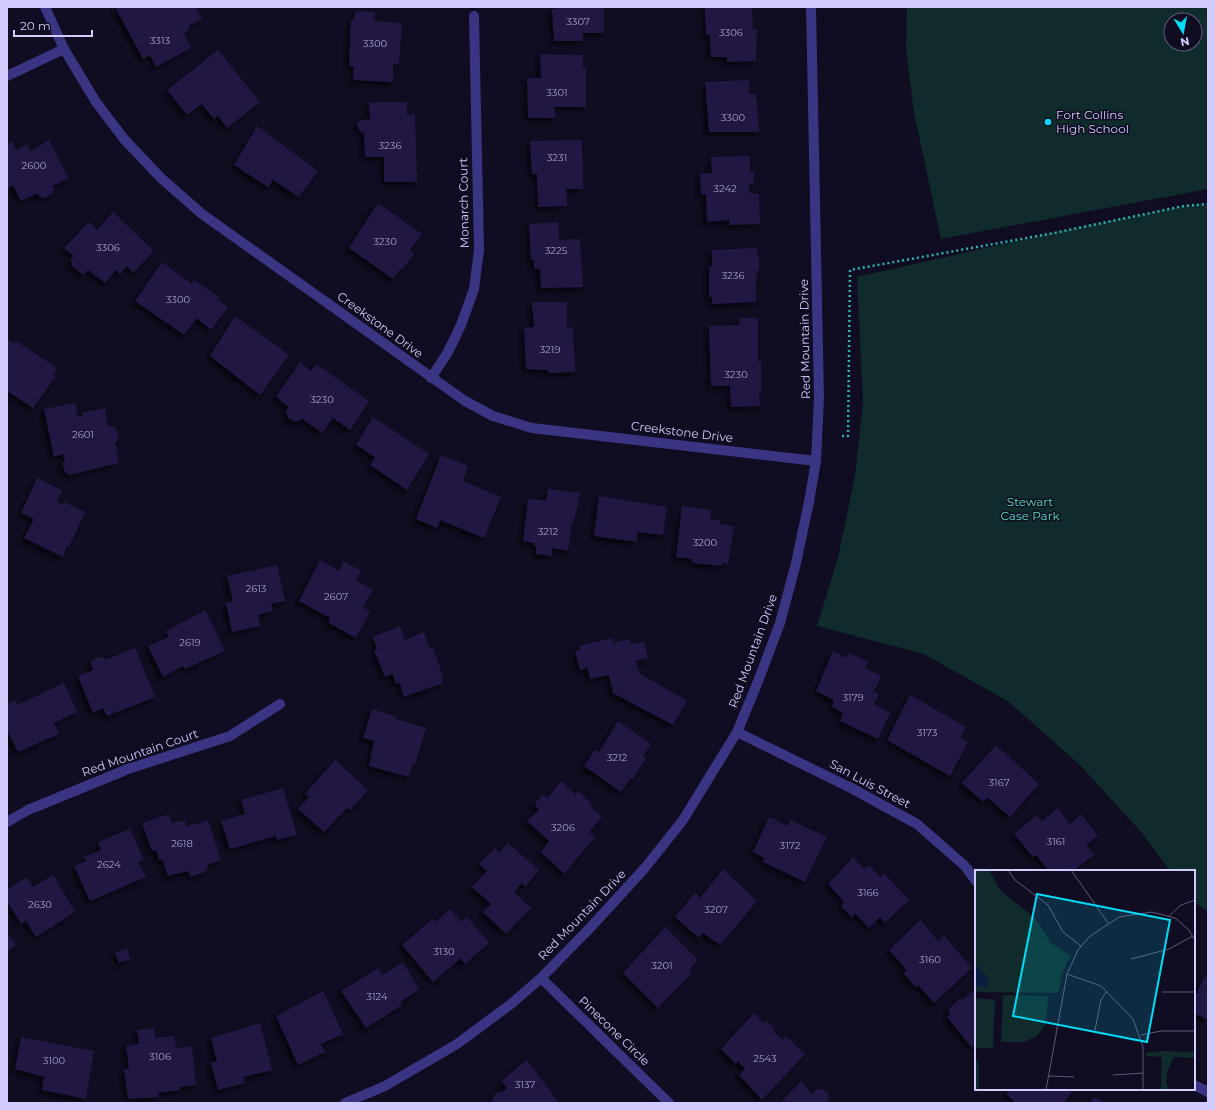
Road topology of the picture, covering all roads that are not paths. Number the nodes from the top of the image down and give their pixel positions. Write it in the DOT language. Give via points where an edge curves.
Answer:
graph roads {
  1 [pos="45,7"];
  2 [pos="811,7"];
  3 [pos="474,16"];
  4 [pos="64,49"];
  5 [pos="7,76"];
  6 [pos="431,378"];
  7 [pos="816,461"];
  8 [pos="280,704"];
  9 [pos="737,732"];
  10 [pos="7,822"];
  11 [pos="975,880"];
  12 [pos="541,978"];
  13 [pos="1195,1086"];
  14 [pos="1208,1092"];
  15 [pos="345,1103"];
  16 [pos="669,1103"];
  1 -- 4 [label="street, Creekstone Drive"];
  2 -- 7 [label="street, Red Mountain Drive" via="819,398"];
  3 -- 6 [label="street, Monarch Court" via="478,250 474,289 448,352"];
  4 -- 5 [label="street"];
  4 -- 6 [label="street, Creekstone Drive" via="96,102 124,139 161,178 202,214"];
  6 -- 7 [label="street, Creekstone Drive" via="493,416 532,428"];
  7 -- 9 [label="street, Red Mountain Drive" via="796,563 780,623"];
  8 -- 10 [label="street, Red Mountain Court" via="230,736 128,769 28,810"];
  9 -- 11 [label="street, San Luis Street" via="853,789 917,824 964,866"];
  9 -- 12 [label="street, Red Mountain Drive" via="684,820 644,869"];
  12 -- 15 [label="street, Red Mountain Drive" via="457,1044 385,1086"];
  12 -- 16 [label="street, Pinecone Circle"];
  13 -- 14 [label="street"];
}
